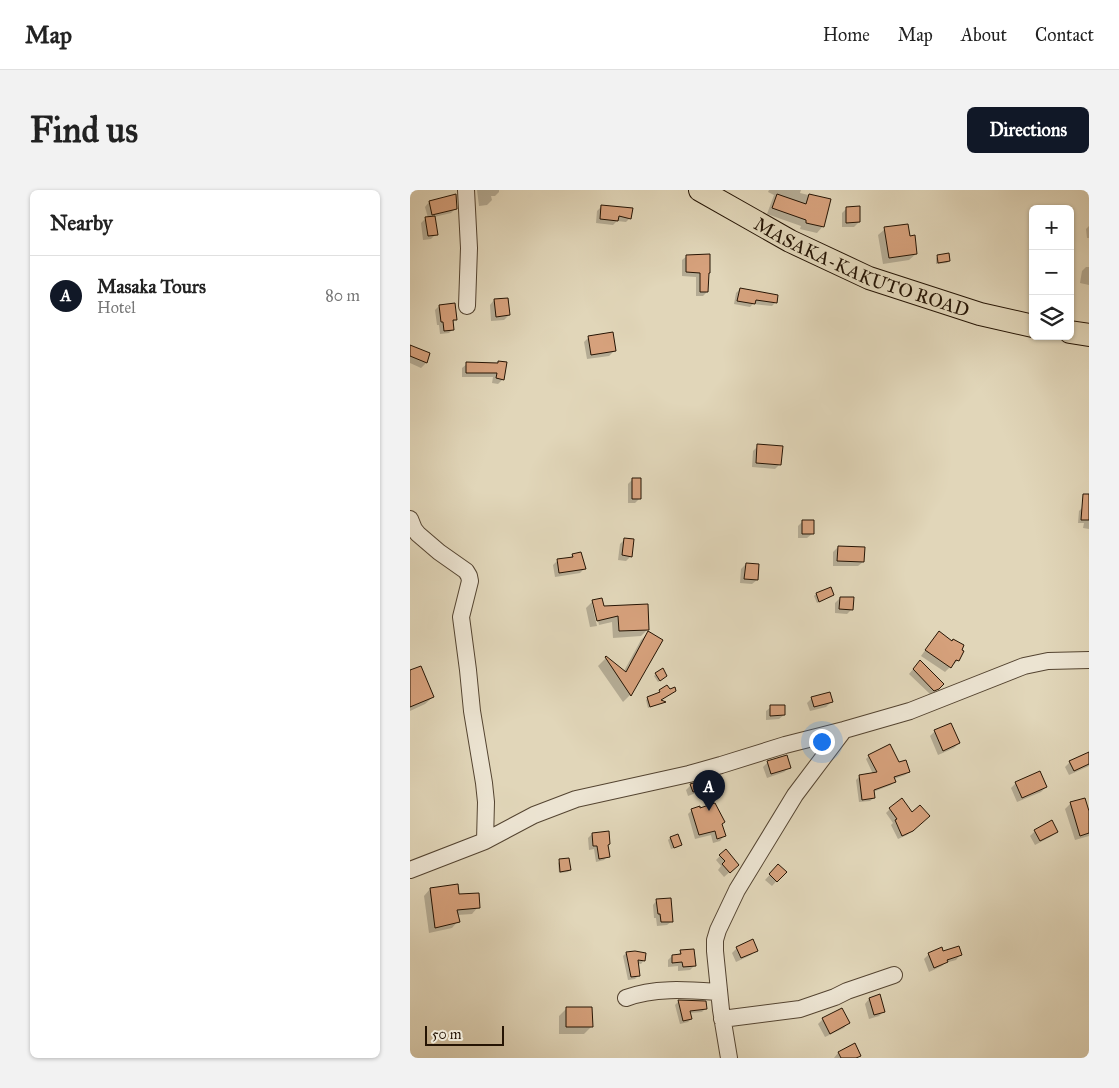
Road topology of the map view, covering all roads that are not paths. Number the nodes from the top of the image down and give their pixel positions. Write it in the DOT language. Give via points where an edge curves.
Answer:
graph roads {
  1 [pos="466,190"];
  2 [pos="700,190"];
  3 [pos="467,306"];
  4 [pos="1029,325"];
  5 [pos="1074,333"];
  6 [pos="1089,335"];
  7 [pos="410,519"];
  8 [pos="1089,660"];
  9 [pos="844,730"];
  10 [pos="485,841"];
  11 [pos="410,870"];
  12 [pos="894,975"];
  13 [pos="719,992"];
  14 [pos="626,998"];
  15 [pos="722,1019"];
  16 [pos="729,1058"];
  1 -- 3 [label="street"];
  2 -- 4 [label="highway, MASAKA-KAKUTO ROAD" via="790,241 869,278 980,314"];
  5 -- 6 [label="highway"];
  7 -- 10 [label="street" via="418,534 469,576 461,617 484,783"];
  8 -- 9 [label="street" via="1048,661 1024,666 910,711"];
  9 -- 10 [label="street" via="689,774 576,799 534,815"];
  9 -- 13 [label="street" via="795,795 726,912 715,940"];
  10 -- 11 [label="street"];
  12 -- 15 [label="street" via="800,1009"];
  13 -- 14 [label="street" via="684,990"];
  13 -- 15 [label="street"];
  15 -- 16 [label="street"];
}
